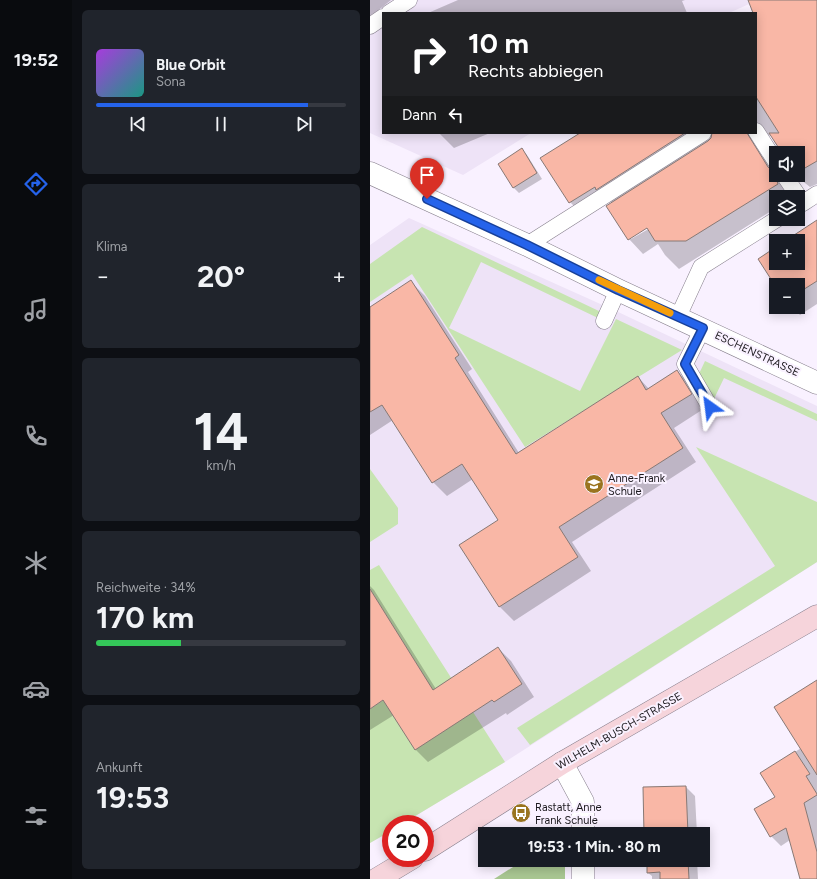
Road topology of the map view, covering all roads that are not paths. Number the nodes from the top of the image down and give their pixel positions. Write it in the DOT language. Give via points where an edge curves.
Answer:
graph roads {
  1 [pos="408,0"];
  2 [pos="390,12"];
  3 [pos="382,18"];
  4 [pos="370,26"];
  5 [pos="757,133"];
  6 [pos="701,134"];
  7 [pos="769,151"];
  8 [pos="370,173"];
  9 [pos="817,194"];
  10 [pos="805,202"];
  11 [pos="769,224"];
  12 [pos="527,245"];
  13 [pos="618,290"];
  14 [pos="678,317"];
  15 [pos="604,321"];
  16 [pos="703,328"];
  17 [pos="817,383"];
  18 [pos="710,407"];
  19 [pos="817,616"];
  20 [pos="562,764"];
  21 [pos="583,827"];
  22 [pos="434,844"];
  23 [pos="397,867"];
  24 [pos="583,867"];
  25 [pos="377,879"];
  26 [pos="584,879"];
  1 -- 2 [label="lane"];
  3 -- 4 [label="lane"];
  5 -- 7 [label="lane"];
  6 -- 12 [label="lane"];
  8 -- 12 [label="street, ESCHENSTRASSE"];
  9 -- 10 [label="lane"];
  11 -- 14 [label="lane" via="701,267"];
  12 -- 13 [label="street, ESCHENSTRASSE"];
  13 -- 14 [label="street, ESCHENSTRASSE"];
  13 -- 15 [label="lane"];
  14 -- 16 [label="street, ESCHENSTRASSE"];
  16 -- 17 [label="street, ESCHENSTRASSE"];
  16 -- 18 [label="lane" via="685,364"];
  19 -- 20 [label="main road, WILHELM-BUSCH-STRASSE"];
  20 -- 21 [label="street" via="583,802"];
  20 -- 22 [label="main road, WILHELM-BUSCH-STRASSE"];
  23 -- 25 [label="main road"];
  24 -- 26 [label="street"];
}
